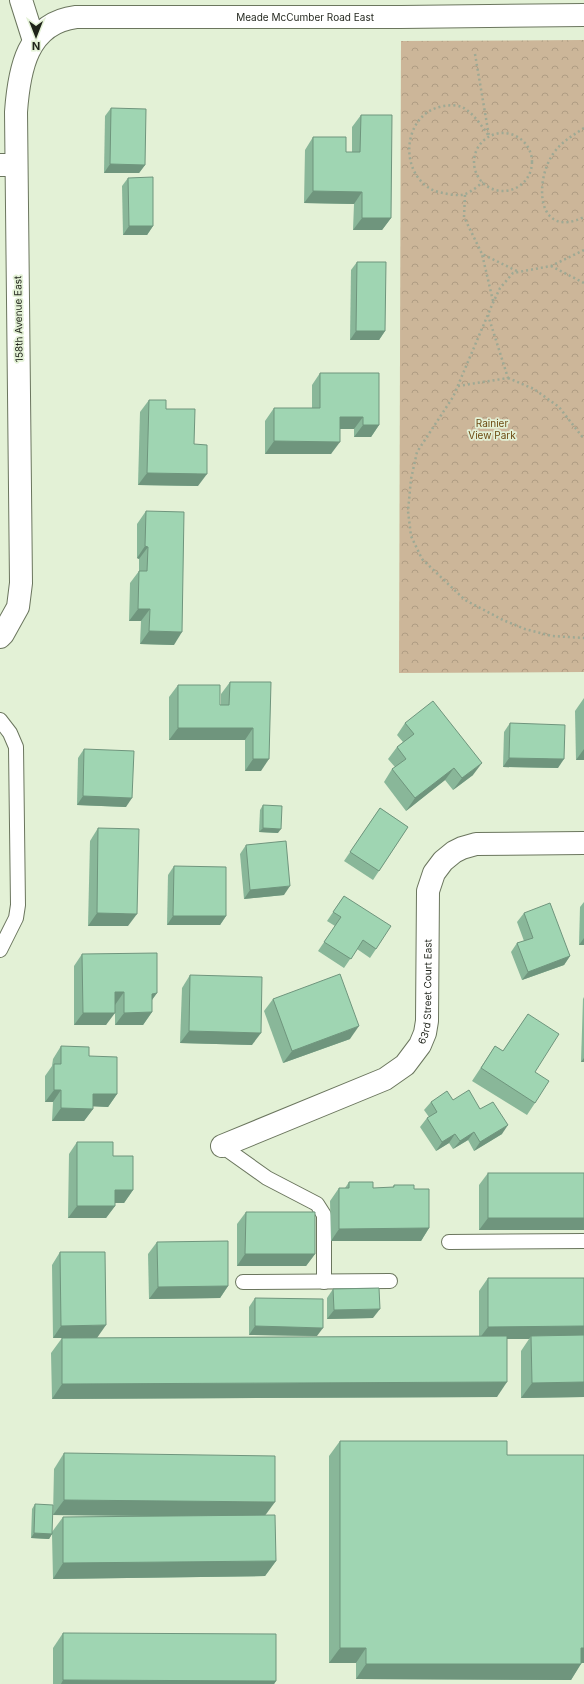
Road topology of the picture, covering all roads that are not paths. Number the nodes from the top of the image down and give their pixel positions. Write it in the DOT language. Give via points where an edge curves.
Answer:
graph roads {
  1 [pos="21,0"];
  2 [pos="584,15"];
  3 [pos="34,41"];
  4 [pos="8,165"];
  5 [pos="0,637"];
  6 [pos="0,720"];
  7 [pos="584,843"];
  8 [pos="0,950"];
  9 [pos="222,1146"];
  10 [pos="584,1241"];
  11 [pos="449,1242"];
  12 [pos="390,1281"];
  13 [pos="243,1282"];
  14 [pos="324,1282"];
  1 -- 3 [label="street"];
  2 -- 3 [label="street, Meade McCumber Road East" via="76,17 52,23"];
  3 -- 4 [label="street, 158th Avenue East" via="23,66"];
  4 -- 5 [label="street, 158th Avenue East" via="21,583 18,607"];
  6 -- 8 [label="lane" via="16,747 18,905 16,918"];
  7 -- 9 [label="street, 63rd Street Court East" via="476,844 454,852 443,861 434,873 428,891 427,1021 420,1045 405,1065 385,1079"];
  9 -- 14 [label="lane" via="267,1178 317,1204 324,1215"];
  10 -- 11 [label="lane"];
  12 -- 14 [label="lane"];
  13 -- 14 [label="lane"];
}
